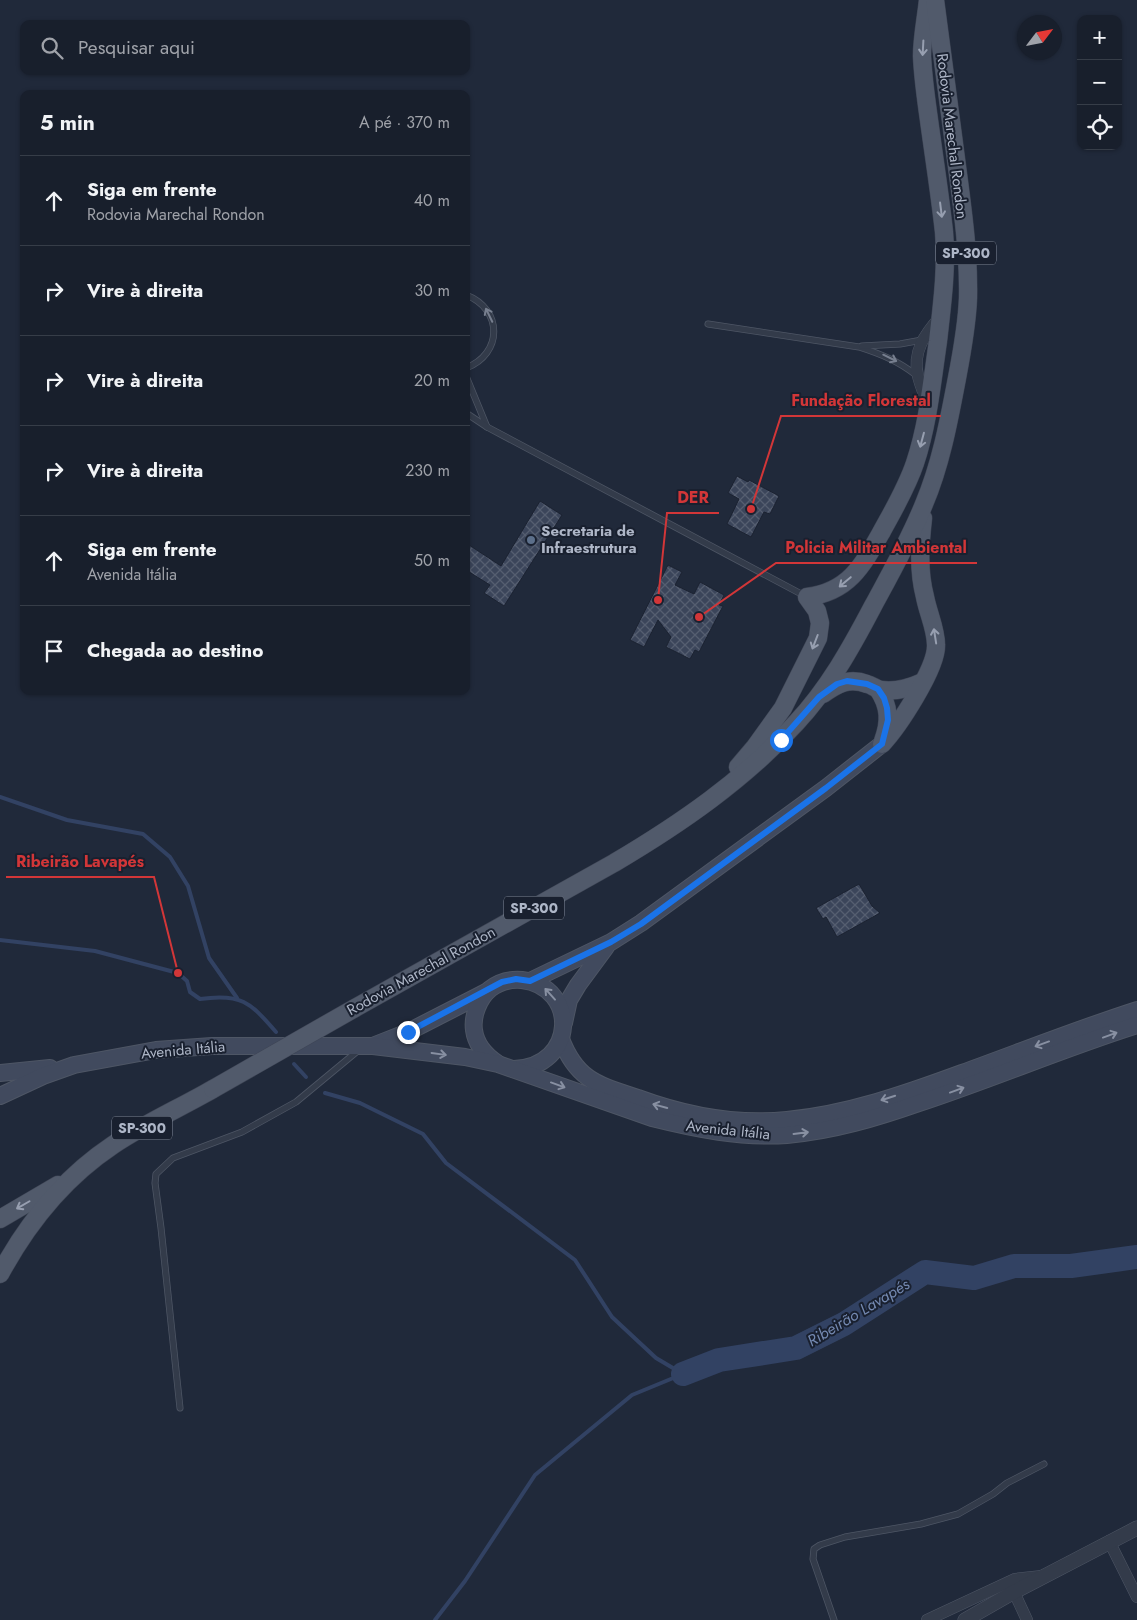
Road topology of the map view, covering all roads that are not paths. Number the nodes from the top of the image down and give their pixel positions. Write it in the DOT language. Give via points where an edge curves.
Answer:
graph roads {
  1 [pos="928,0"];
  2 [pos="935,0"];
  3 [pos="470,296"];
  4 [pos="941,315"];
  5 [pos="708,324"];
  6 [pos="922,340"];
  7 [pos="859,347"];
  8 [pos="470,367"];
  9 [pos="918,377"];
  10 [pos="470,385"];
  11 [pos="928,408"];
  12 [pos="470,416"];
  13 [pos="488,427"];
  14 [pos="925,502"];
  15 [pos="807,597"];
  16 [pos="923,682"];
  17 [pos="878,689"];
  18 [pos="819,697"];
  19 [pos="882,744"];
  20 [pos="708,801"];
  21 [pos="611,942"];
  22 [pos="530,981"];
  23 [pos="489,990"];
  24 [pos="1137,1010"];
  25 [pos="1137,1025"];
  26 [pos="562,1033"];
  27 [pos="368,1046"];
  28 [pos="74,1065"];
  29 [pos="505,1066"];
  30 [pos="0,1073"];
  31 [pos="0,1096"];
  32 [pos="76,1174"];
  33 [pos="0,1219"];
  34 [pos="0,1274"];
  35 [pos="180,1408"];
  36 [pos="1044,1464"];
  37 [pos="1137,1528"];
  38 [pos="1109,1541"];
  39 [pos="1046,1576"];
  40 [pos="1014,1592"];
  41 [pos="1137,1597"];
  42 [pos="834,1620"];
  43 [pos="927,1620"];
  44 [pos="965,1620"];
  45 [pos="1027,1620"];
  1 -- 4 [label="main road, one-way" via="922,55 944,234"];
  2 -- 14 [label="main road, Rodovia Marechal Rondon / SP-300" via="962,206 968,299 951,410"];
  8 -- 3 [label="lane, one-way" via="486,356 494,331 492,318 485,307"];
  4 -- 6 [label="street"];
  4 -- 11 [label="main road"];
  5 -- 7 [label="lane"];
  6 -- 7 [label="lane"];
  6 -- 9 [label="street" via="917,354"];
  7 -- 9 [label="lane, one-way" via="884,355"];
  9 -- 11 [label="street"];
  10 -- 13 [label="lane"];
  11 -- 15 [label="main road, one-way" via="923,436 905,488 871,551 849,580 836,590 822,596"];
  12 -- 13 [label="lane"];
  13 -- 15 [label="lane"];
  16 -- 14 [label="main road, one-way" via="934,661 936,646 920,573"];
  14 -- 18 [label="main road, Rodovia Marechal Rondon / SP-300" via="862,626"];
  15 -- 20 [label="main road, one-way" via="817,611 820,623 818,638 783,708 755,747"];
  16 -- 17 [label="main road" via="902,689"];
  16 -- 19 [label="main road" via="894,732"];
  17 -- 18 [label="main road" via="847,681"];
  17 -- 19 [label="main road" via="886,703 888,720"];
  18 -- 20 [label="main road, Rodovia Marechal Rondon / SP-300" via="765,755"];
  19 -- 21 [label="main road" via="700,881"];
  20 -- 32 [label="main road, Rodovia Marechal Rondon / SP-300, bridge" via="622,859 114,1144"];
  21 -- 22 [label="main road"];
  21 -- 26 [label="main road" via="569,1000"];
  22 -- 23 [label="main road" via="502,982"];
  26 -- 22 [label="main road, one-way" via="562,1011 555,998 544,987"];
  23 -- 27 [label="main road, Avenida Itália" via="408,1032"];
  23 -- 29 [label="main road" via="480,1001 474,1030 486,1056"];
  24 -- 26 [label="main road, Avenida Itália, one-way" via="878,1102 841,1112 785,1120 704,1116 656,1105 604,1086 592,1081 572,1063"];
  29 -- 25 [label="main road, Avenida Itália, one-way" via="678,1125 755,1135 786,1135 845,1126 882,1116"];
  26 -- 29 [label="main road" via="554,1053 542,1063 528,1068"];
  27 -- 28 [label="main road, Avenida Itália" via="181,1047"];
  27 -- 29 [label="main road, Avenida Itália, one-way"];
  27 -- 35 [label="lane" via="296,1102 242,1132 173,1158 156,1174"];
  28 -- 30 [label="main road"];
  28 -- 31 [label="main road, Avenida Itália"];
  32 -- 33 [label="main road, one-way"];
  32 -- 34 [label="main road, Rodovia Marechal Rondon / SP-300" via="30,1225"];
  36 -- 42 [label="lane" via="958,1514 845,1537 814,1549 814,1559"];
  37 -- 38 [label="street"];
  38 -- 39 [label="street"];
  38 -- 41 [label="street"];
  39 -- 40 [label="street"];
  39 -- 43 [label="street" via="1015,1579"];
  40 -- 44 [label="street"];
  40 -- 45 [label="street"];
}
